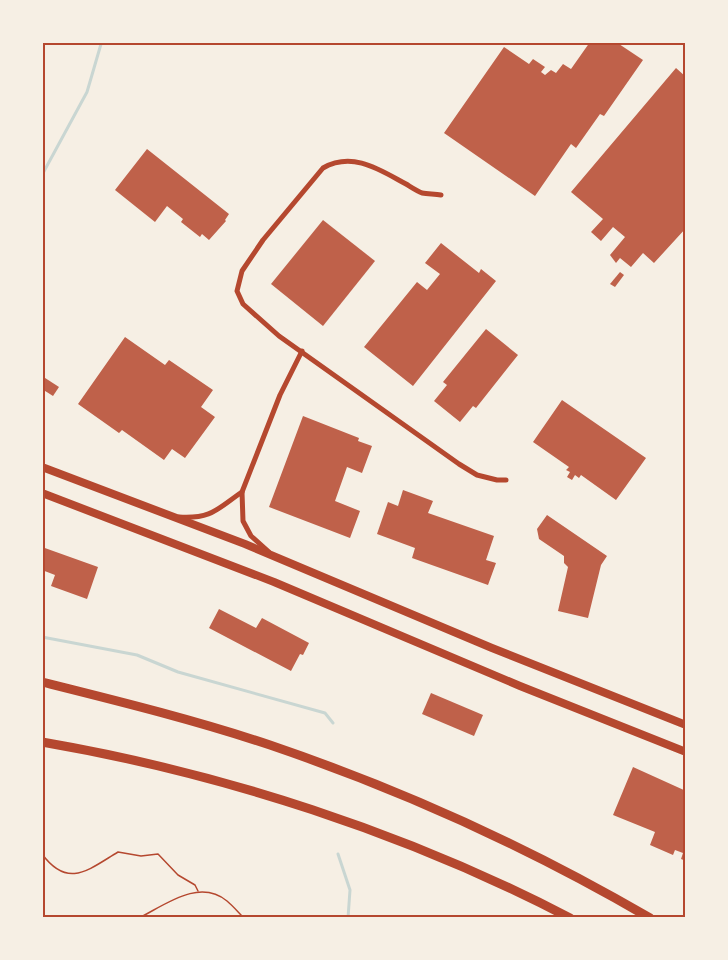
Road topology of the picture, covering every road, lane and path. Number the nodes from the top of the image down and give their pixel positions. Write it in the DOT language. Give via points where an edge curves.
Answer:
graph roads {
  1 [pos="441,195"];
  2 [pos="302,351"];
  3 [pos="42,467"];
  4 [pos="506,480"];
  5 [pos="242,492"];
  6 [pos="42,493"];
  7 [pos="171,516"];
  8 [pos="275,557"];
  9 [pos="42,682"];
  10 [pos="686,725"];
  11 [pos="42,742"];
  12 [pos="686,752"];
  13 [pos="42,854"];
  14 [pos="198,891"];
  15 [pos="139,918"];
  16 [pos="243,918"];
  17 [pos="570,918"];
  18 [pos="650,918"];
  1 -- 2 [label="street" via="421,193 361,162 338,162 323,168 263,240 242,272 237,291 252,314"];
  2 -- 4 [label="street" via="459,464 477,474"];
  2 -- 5 [label="street" via="280,395"];
  3 -- 7 [label="main road"];
  5 -- 7 [label="street" via="203,517"];
  5 -- 8 [label="street" via="246,528"];
  6 -- 12 [label="main road" via="274,582"];
  7 -- 8 [label="main road"];
  8 -- 10 [label="main road"];
  9 -- 18 [label="highway" via="270,745 382,787 512,845"];
  11 -- 17 [label="highway" via="156,765 277,799 453,864"];
  13 -- 14 [label="path" via="56,870 78,874 118,852 159,854"];
  14 -- 15 [label="path"];
  14 -- 16 [label="path" via="225,899"];
}
